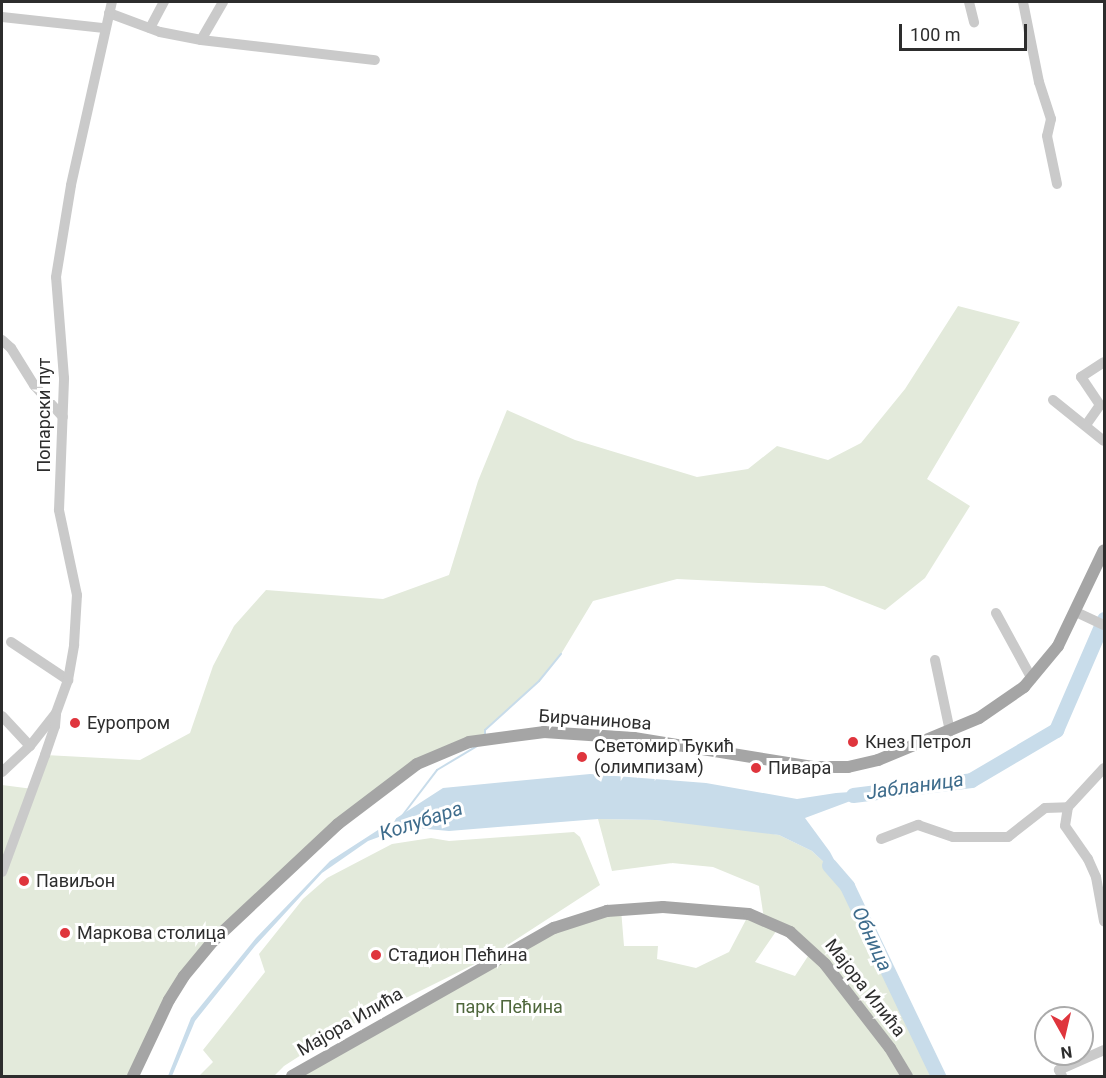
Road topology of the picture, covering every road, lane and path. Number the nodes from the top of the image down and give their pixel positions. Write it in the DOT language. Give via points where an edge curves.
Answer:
graph roads {
  1 [pos="112,2"];
  2 [pos="164,2"];
  3 [pos="223,2"];
  4 [pos="969,2"];
  5 [pos="1023,2"];
  6 [pos="109,13"];
  7 [pos="2,17"];
  8 [pos="974,22"];
  9 [pos="104,28"];
  10 [pos="150,28"];
  11 [pos="201,40"];
  12 [pos="375,60"];
  13 [pos="1057,184"];
  14 [pos="2,340"];
  15 [pos="1104,362"];
  16 [pos="1053,400"];
  17 [pos="63,417"];
  18 [pos="1086,425"];
  19 [pos="1104,441"];
  20 [pos="1104,550"];
  21 [pos="1076,612"];
  22 [pos="996,613"];
  23 [pos="1104,625"];
  24 [pos="11,642"];
  25 [pos="934,660"];
  26 [pos="1032,679"];
  27 [pos="68,680"];
  28 [pos="56,713"];
  29 [pos="2,716"];
  30 [pos="950,731"];
  31 [pos="30,746"];
  32 [pos="1104,768"];
  33 [pos="2,772"];
  34 [pos="1068,807"];
  35 [pos="881,839"];
  36 [pos="2,872"];
  37 [pos="1104,921"];
  38 [pos="1104,1050"];
  39 [pos="133,1077"];
  40 [pos="292,1077"];
  41 [pos="907,1077"];
  42 [pos="1062,1077"];
  1 -- 6 [label="street, Попарски пут"];
  2 -- 10 [label="street"];
  3 -- 11 [label="street"];
  4 -- 8 [label="street"];
  5 -- 13 [label="street" via="1039,82 1051,119 1047,136"];
  6 -- 9 [label="street, Попарски пут"];
  6 -- 10 [label="street"];
  7 -- 9 [label="street"];
  9 -- 17 [label="street, Попарски пут" via="57,266"];
  10 -- 11 [label="street"];
  11 -- 12 [label="street"];
  14 -- 17 [label="street" via="36,388"];
  15 -- 18 [label="street" via="1081,377 1100,405"];
  16 -- 18 [label="street"];
  17 -- 27 [label="street, Попарски пут" via="60,517 78,603"];
  18 -- 19 [label="street"];
  20 -- 21 [label="main road, Бирчанинова"];
  21 -- 23 [label="street"];
  21 -- 26 [label="main road, Бирчанинова" via="1058,646"];
  22 -- 26 [label="street"];
  24 -- 27 [label="street"];
  25 -- 30 [label="street"];
  26 -- 30 [label="main road, Бирчанинова" via="986,714"];
  27 -- 28 [label="street, Попарски пут"];
  28 -- 31 [label="street, Попарски пут"];
  28 -- 36 [label="street" via="55,726"];
  29 -- 31 [label="street"];
  30 -- 39 [label="main road, Бирчанинова" via="878,760 837,768 575,732 500,736 450,748 403,773 358,807 213,941 184,976"];
  31 -- 33 [label="street, Попарски пут"];
  32 -- 34 [label="street"];
  34 -- 35 [label="street" via="1045,808 1008,837 953,837 918,825"];
  34 -- 37 [label="street" via="1065,826 1096,877"];
  38 -- 42 [label="street" via="1059,1071"];
  40 -- 41 [label="main road, Мајора Илића" via="554,928 607,911 663,907 749,914 790,932 829,969 890,1048"];
}
